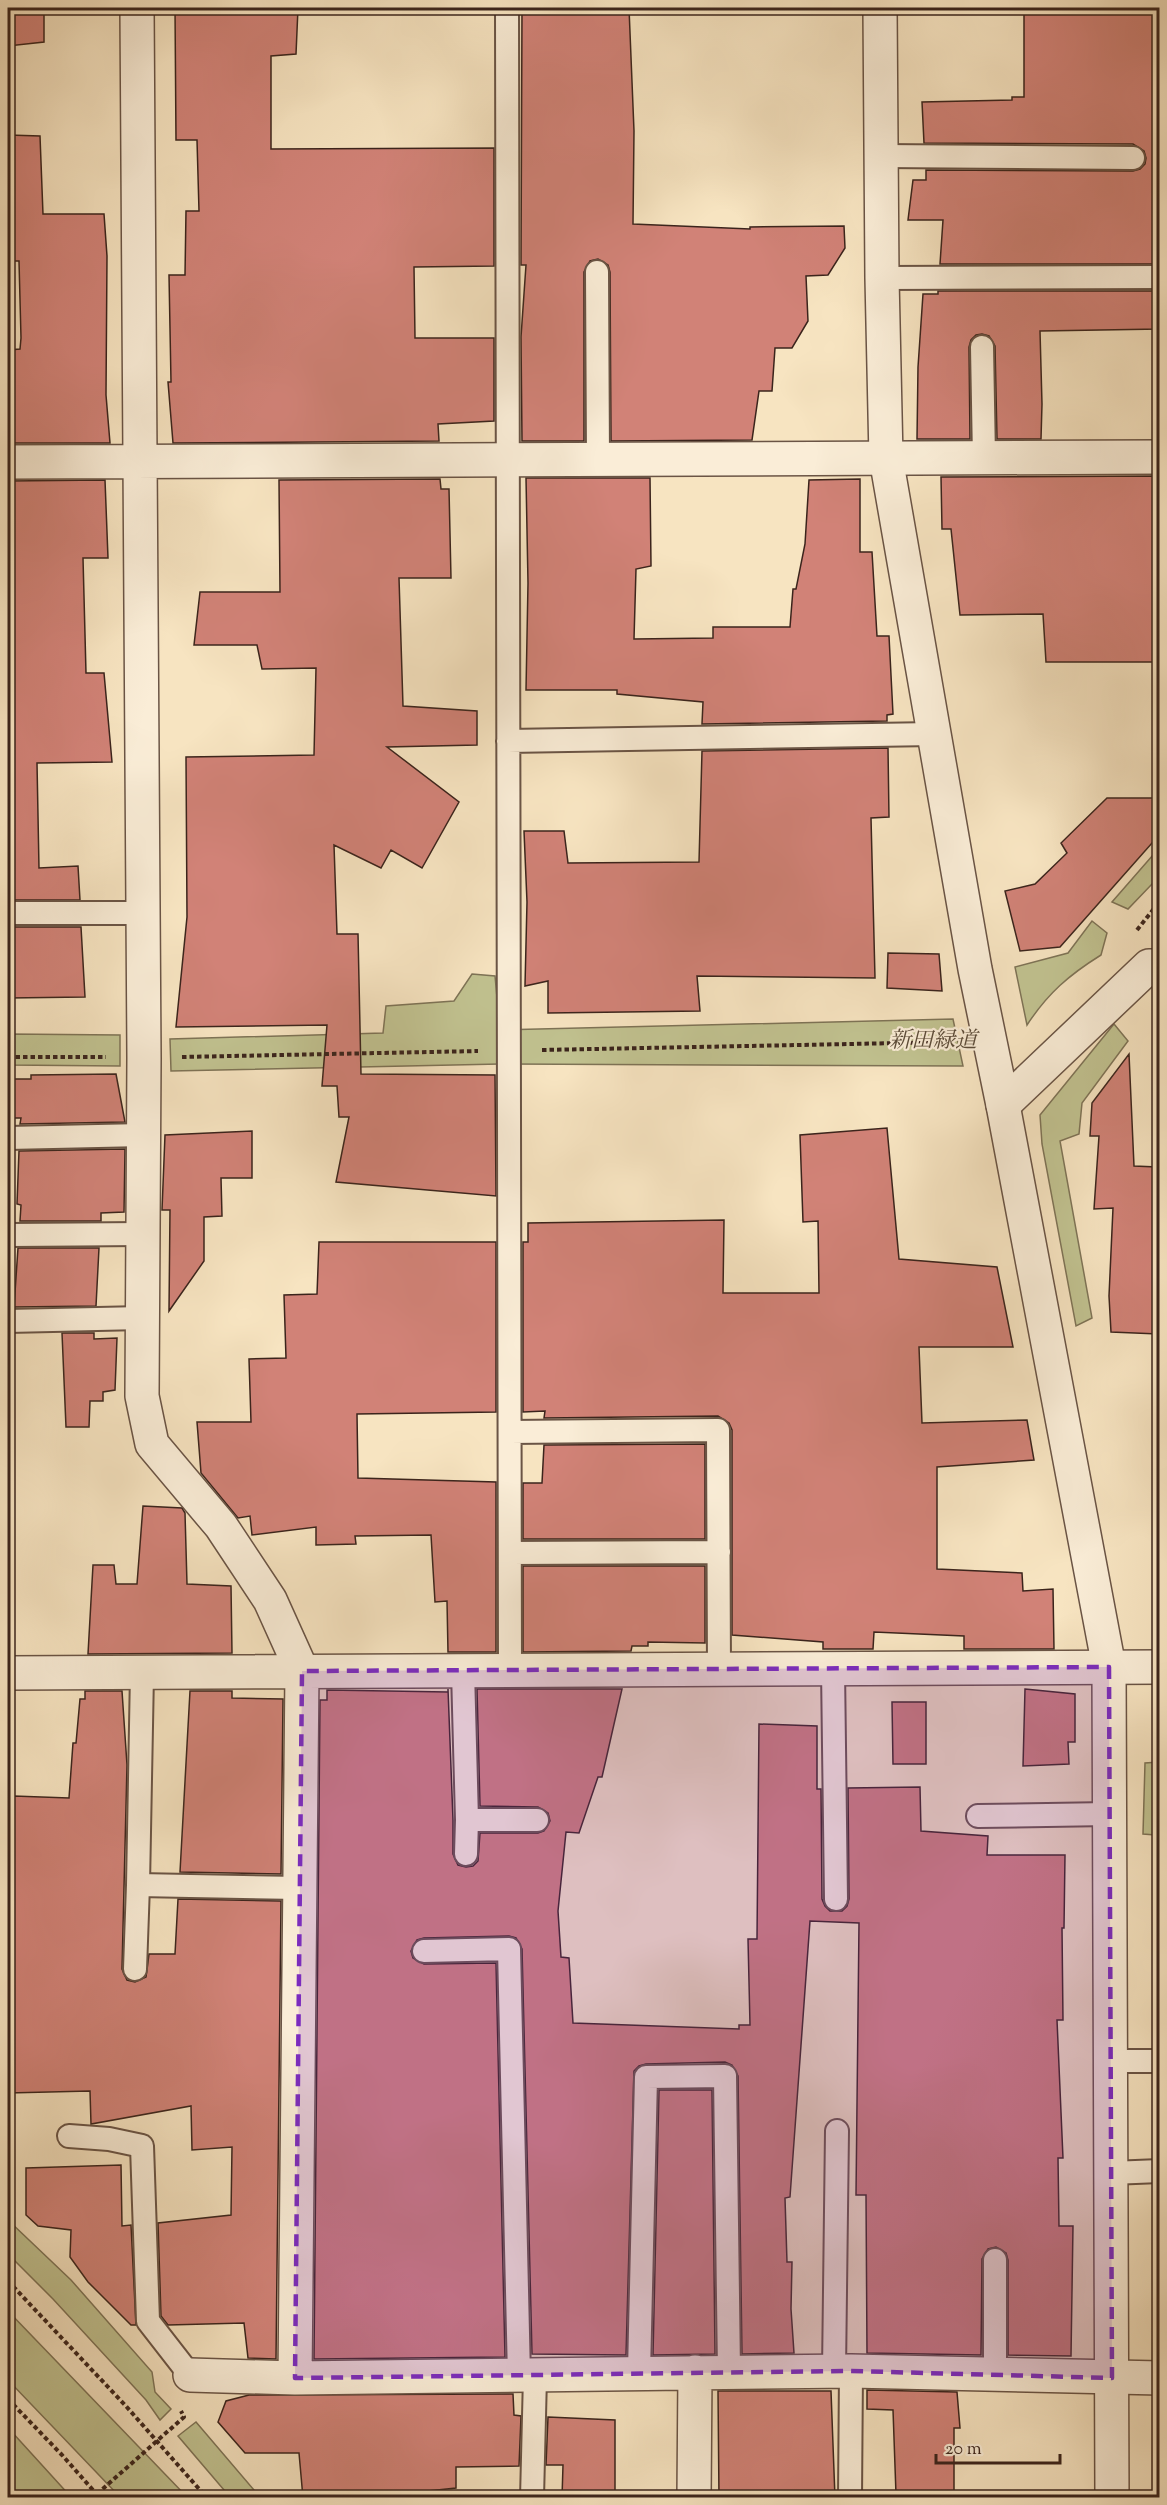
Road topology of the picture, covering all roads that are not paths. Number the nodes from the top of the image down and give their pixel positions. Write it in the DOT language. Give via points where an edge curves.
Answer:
graph roads {
  1 [pos="137,8"];
  2 [pos="507,8"];
  3 [pos="880,8"];
  4 [pos="882,156"];
  5 [pos="1133,158"];
  6 [pos="597,272"];
  7 [pos="1160,277"];
  8 [pos="882,278"];
  9 [pos="982,347"];
  10 [pos="1160,457"];
  11 [pos="886,458"];
  12 [pos="984,458"];
  13 [pos="508,459"];
  14 [pos="598,459"];
  15 [pos="138,461"];
  16 [pos="8,462"];
  17 [pos="934,734"];
  18 [pos="508,741"];
  19 [pos="8,913"];
  20 [pos="143,913"];
  21 [pos="1156,962"];
  22 [pos="1003,1105"];
  23 [pos="143,1136"];
  24 [pos="8,1138"];
  25 [pos="143,1234"];
  26 [pos="10,1235"];
  27 [pos="142,1317"];
  28 [pos="8,1321"];
  29 [pos="510,1432"];
  30 [pos="719,1552"];
  31 [pos="510,1553"];
  32 [pos="1109,1667"];
  33 [pos="1160,1667"];
  34 [pos="719,1669"];
  35 [pos="833,1669"];
  36 [pos="302,1671"];
  37 [pos="463,1671"];
  38 [pos="510,1671"];
  39 [pos="8,1673"];
  40 [pos="142,1673"];
  41 [pos="1109,1814"];
  42 [pos="978,1816"];
  43 [pos="467,1820"];
  44 [pos="537,1820"];
  45 [pos="466,1854"];
  46 [pos="138,1886"];
  47 [pos="299,1888"];
  48 [pos="836,1899"];
  49 [pos="424,1951"];
  50 [pos="135,1969"];
  51 [pos="1111,2061"];
  52 [pos="1160,2061"];
  53 [pos="837,2131"];
  54 [pos="69,2136"];
  55 [pos="1160,2171"];
  56 [pos="1111,2173"];
  57 [pos="995,2260"];
  58 [pos="729,2371"];
  59 [pos="843,2371"];
  60 [pos="639,2372"];
  61 [pos="695,2372"];
  62 [pos="995,2375"];
  63 [pos="190,2376"];
  64 [pos="527,2376"];
  65 [pos="295,2378"];
  66 [pos="1112,2378"];
  67 [pos="1160,2378"];
  68 [pos="532,2498"];
  69 [pos="694,2498"];
  70 [pos="850,2498"];
  71 [pos="1112,2498"];
  1 -- 15 [label="street"];
  2 -- 13 [label="lane"];
  3 -- 4 [label="street"];
  4 -- 5 [label="lane"];
  4 -- 8 [label="street"];
  6 -- 14 [label="lane"];
  7 -- 8 [label="lane"];
  8 -- 11 [label="street"];
  9 -- 12 [label="lane"];
  10 -- 12 [label="street"];
  11 -- 12 [label="street"];
  11 -- 14 [label="street"];
  11 -- 17 [label="street"];
  13 -- 14 [label="street"];
  13 -- 15 [label="street"];
  13 -- 18 [label="lane"];
  15 -- 16 [label="street"];
  15 -- 20 [label="street"];
  17 -- 18 [label="lane"];
  17 -- 22 [label="street"];
  18 -- 29 [label="lane"];
  19 -- 20 [label="lane"];
  20 -- 23 [label="street"];
  21 -- 22 [label="street"];
  22 -- 32 [label="street"];
  23 -- 24 [label="lane"];
  23 -- 25 [label="street"];
  25 -- 26 [label="lane"];
  25 -- 27 [label="street"];
  27 -- 28 [label="lane"];
  27 -- 36 [label="street" via="142,1396 152,1444 221,1526 270,1600"];
  29 -- 30 [label="lane" via="718,1430"];
  29 -- 31 [label="lane"];
  30 -- 31 [label="lane"];
  30 -- 34 [label="lane"];
  31 -- 38 [label="lane"];
  32 -- 33 [label="street"];
  32 -- 35 [label="street"];
  32 -- 41 [label="street"];
  34 -- 35 [label="street"];
  34 -- 38 [label="street"];
  35 -- 48 [label="lane"];
  36 -- 37 [label="street"];
  36 -- 40 [label="street"];
  36 -- 47 [label="street"];
  37 -- 38 [label="street"];
  37 -- 43 [label="lane"];
  39 -- 40 [label="street"];
  40 -- 46 [label="lane"];
  41 -- 42 [label="lane"];
  41 -- 51 [label="street"];
  43 -- 44 [label="lane"];
  43 -- 45 [label="lane"];
  46 -- 47 [label="lane"];
  46 -- 50 [label="lane"];
  47 -- 65 [label="street"];
  49 -- 64 [label="lane" via="509,1949"];
  51 -- 52 [label="lane"];
  51 -- 56 [label="street"];
  53 -- 59 [label="lane"];
  54 -- 63 [label="lane" via="142,2146 148,2321"];
  55 -- 56 [label="lane"];
  56 -- 66 [label="street"];
  57 -- 62 [label="lane"];
  58 -- 59 [label="street"];
  58 -- 60 [label="lane" via="724,2076 646,2077"];
  58 -- 61 [label="street"];
  59 -- 62 [label="street"];
  59 -- 70 [label="lane"];
  60 -- 61 [label="street"];
  60 -- 64 [label="street"];
  61 -- 69 [label="street"];
  62 -- 66 [label="street"];
  63 -- 65 [label="street"];
  64 -- 65 [label="street"];
  64 -- 68 [label="lane"];
  66 -- 67 [label="street"];
  66 -- 71 [label="street"];
}
